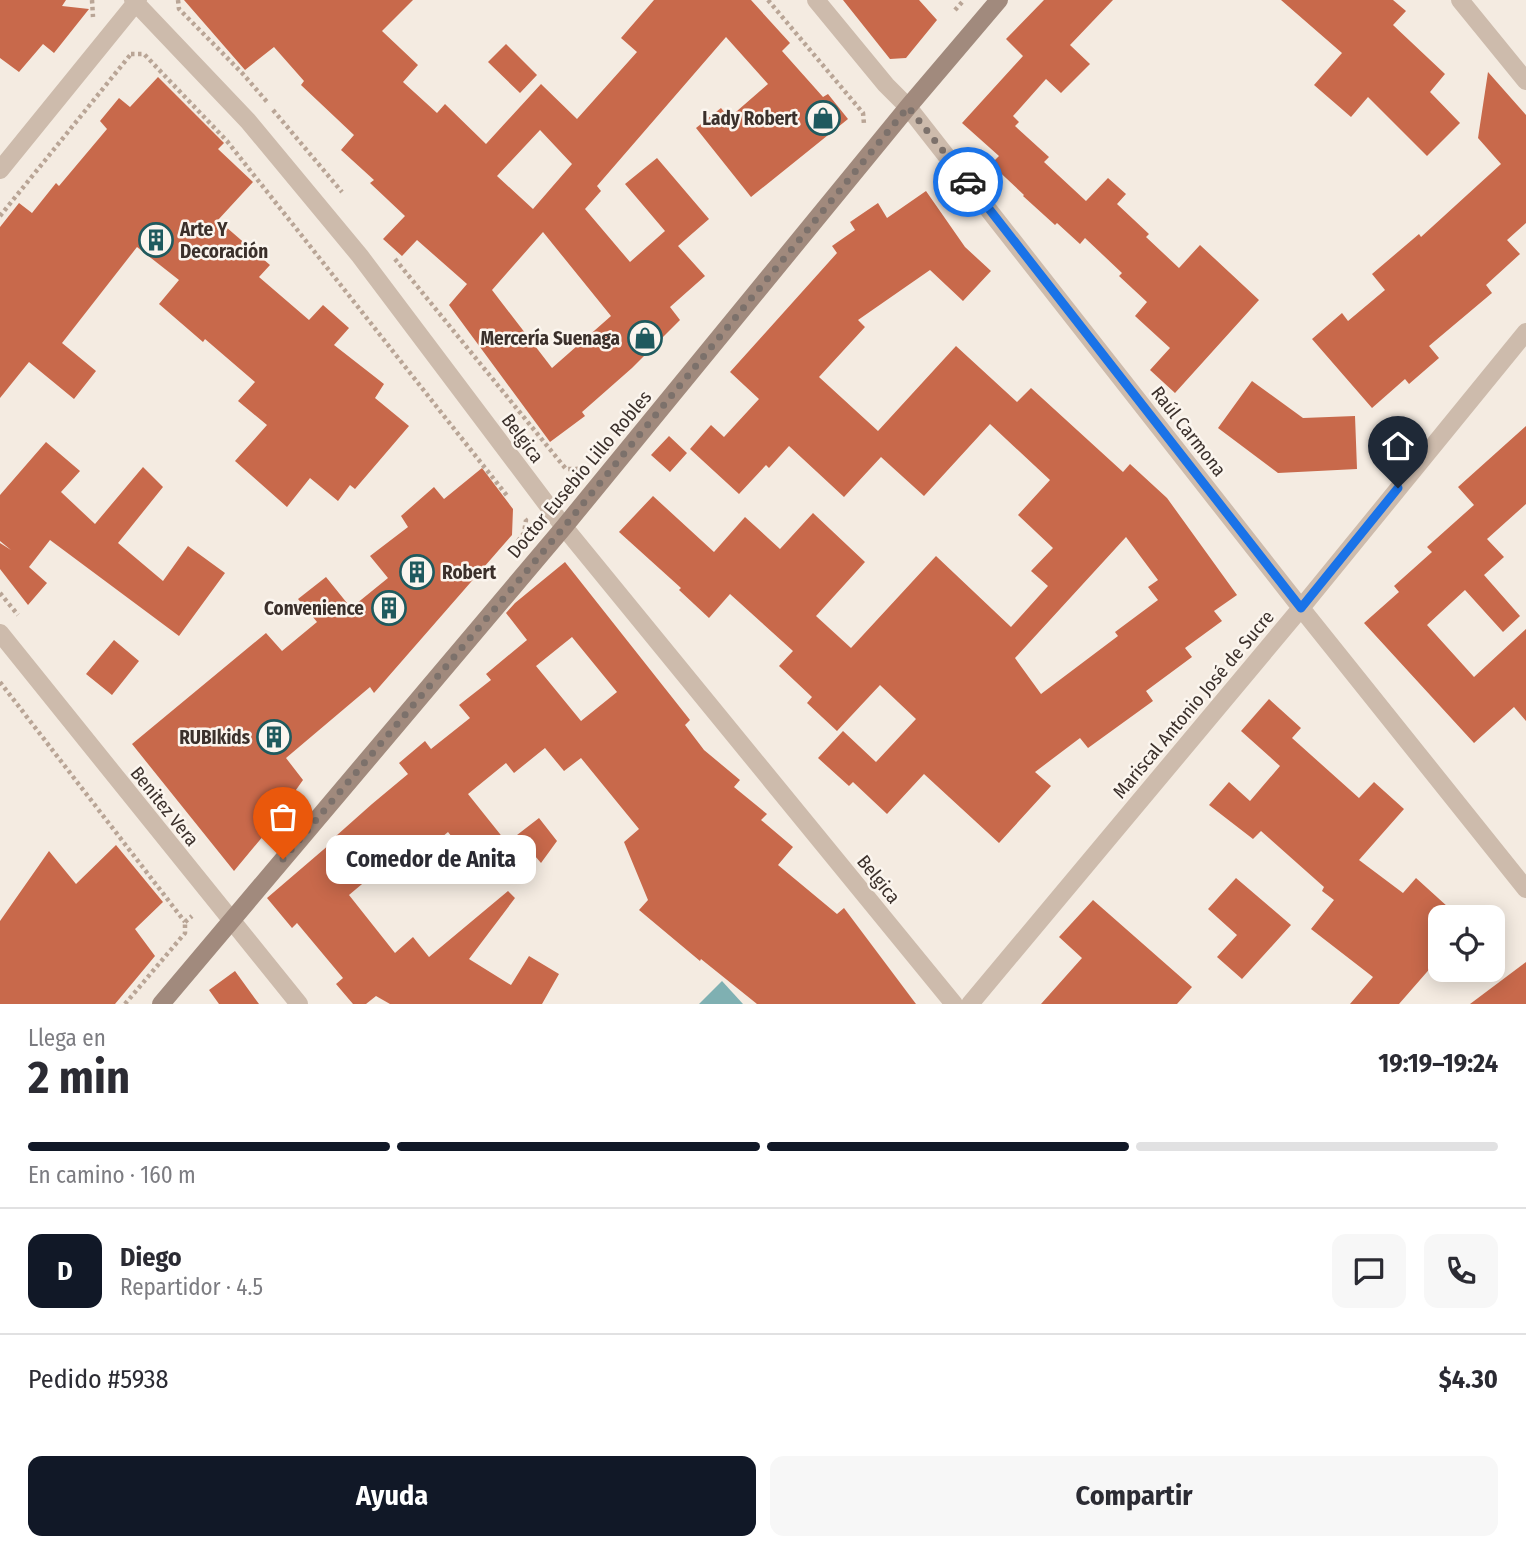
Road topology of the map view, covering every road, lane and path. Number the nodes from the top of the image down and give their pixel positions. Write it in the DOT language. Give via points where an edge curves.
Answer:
graph roads {
  1 [pos="93,0"];
  2 [pos="768,0"];
  3 [pos="816,0"];
  4 [pos="964,0"];
  5 [pos="999,0"];
  6 [pos="1460,0"];
  7 [pos="136,1"];
  8 [pos="93,18"];
  9 [pos="947,20"];
  10 [pos="1526,81"];
  11 [pos="908,107"];
  12 [pos="864,129"];
  13 [pos="0,170"];
  14 [pos="0,216"];
  15 [pos="1526,332"];
  16 [pos="586,459"];
  17 [pos="578,470"];
  18 [pos="509,498"];
  19 [pos="518,509"];
  20 [pos="564,527"];
  21 [pos="524,533"];
  22 [pos="1301,608"];
  23 [pos="0,633"];
  24 [pos="0,681"];
  25 [pos="1526,889"];
  26 [pos="192,916"];
  27 [pos="185,922"];
  28 [pos="231,922"];
  29 [pos="125,1004"];
  30 [pos="161,1004"];
  31 [pos="299,1004"];
  32 [pos="954,1004"];
  33 [pos="970,1004"];
  1 -- 8 [label="path"];
  2 -- 12 [label="path" via="865,111"];
  3 -- 11 [label="street, Raúl Carmona"];
  4 -- 9 [label="path"];
  5 -- 11 [label="main road, Doctor Eusebio Lillo Robles"];
  6 -- 10 [label="street"];
  7 -- 13 [label="street"];
  7 -- 20 [label="street, Belgica" via="248,121 360,256"];
  11 -- 20 [label="main road, Doctor Eusebio Lillo Robles"];
  11 -- 22 [label="street, Raúl Carmona"];
  14 -- 18 [label="path" via="131,54 145,52 227,141"];
  15 -- 22 [label="street, Mariscal Antonio José de Sucre"];
  16 -- 17 [label="path"];
  19 -- 21 [label="path" via="526,520"];
  20 -- 28 [label="main road, Doctor Eusebio Lillo Robles"];
  20 -- 32 [label="street, Belgica"];
  22 -- 25 [label="street, Raúl Carmona"];
  22 -- 33 [label="street, Mariscal Antonio José de Sucre"];
  23 -- 28 [label="street, Benitez Vera"];
  24 -- 27 [label="path"];
  26 -- 27 [label="path"];
  27 -- 29 [label="path" via="184,933"];
  28 -- 30 [label="main road, Doctor Eusebio Lillo Robles"];
  28 -- 31 [label="street, Benitez Vera"];
}
